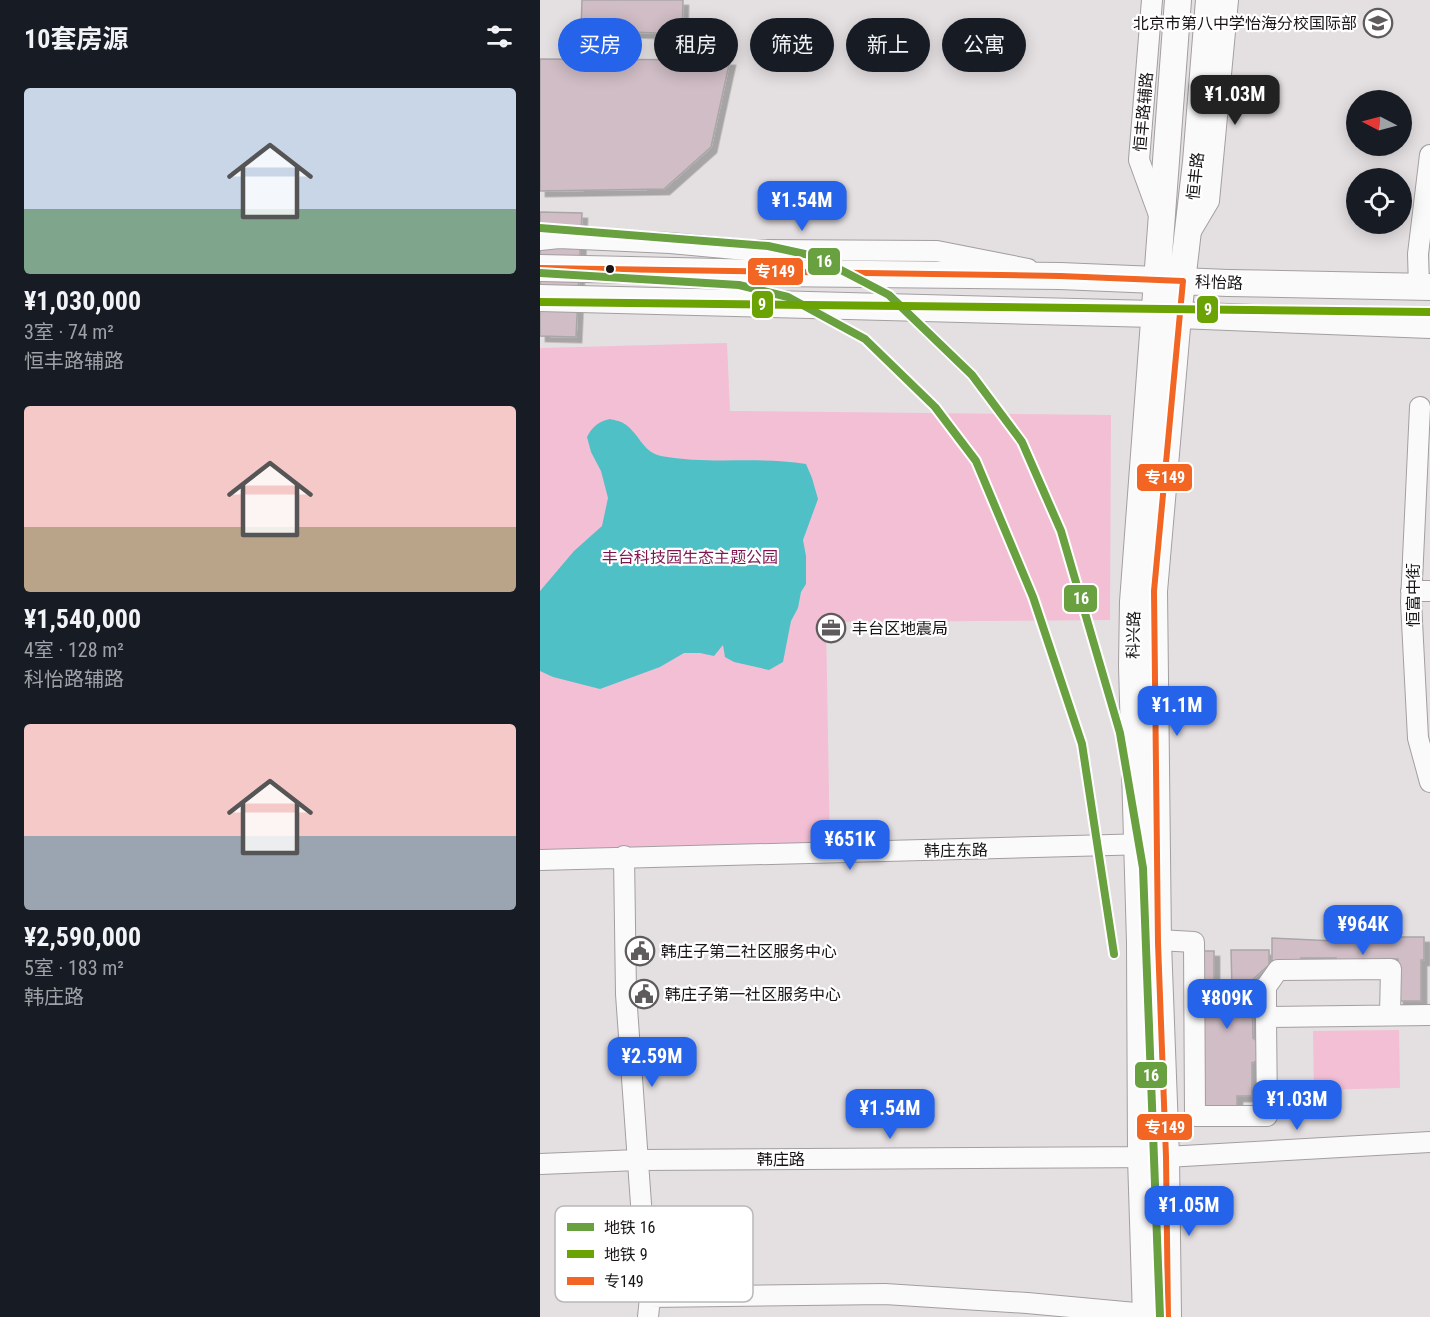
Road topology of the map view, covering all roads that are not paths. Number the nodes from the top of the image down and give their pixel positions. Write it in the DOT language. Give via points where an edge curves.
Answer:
graph roads {
  1 [pos="1152,0"];
  2 [pos="1178,0"];
  3 [pos="1209,0"];
  4 [pos="1228,0"];
  5 [pos="1430,155"];
  6 [pos="1161,220"];
  7 [pos="1189,235"];
  8 [pos="540,240"];
  9 [pos="540,268"];
  10 [pos="1060,276"];
  11 [pos="1156,280"];
  12 [pos="1183,280"];
  13 [pos="1425,287"];
  14 [pos="540,298"];
  15 [pos="1166,315"];
  16 [pos="1430,325"];
  17 [pos="1420,407"];
  18 [pos="1421,591"];
  19 [pos="1430,782"];
  20 [pos="1147,845"];
  21 [pos="624,856"];
  22 [pos="540,860"];
  23 [pos="1158,940"];
  24 [pos="1390,1015"];
  25 [pos="1430,1015"];
  26 [pos="1266,1017"];
  27 [pos="1430,1142"];
  28 [pos="1154,1157"];
  29 [pos="638,1160"];
  30 [pos="540,1164"];
  31 [pos="641,1206"];
  32 [pos="753,1296"];
  33 [pos="650,1302"];
  34 [pos="1154,1316"];
  35 [pos="648,1317"];
  1 -- 6 [label="street, 恒丰路辅路" via="1139,160"];
  2 -- 6 [label="main road, 恒丰路"];
  3 -- 7 [label="main road, 恒丰路"];
  4 -- 7 [label="street" via="1209,201"];
  5 -- 13 [label="street" via="1418,254"];
  6 -- 11 [label="main road, 恒丰路"];
  7 -- 12 [label="main road, 恒丰路"];
  8 -- 10 [label="street" via="670,243 746,250 937,251"];
  9 -- 10 [label="main road, 科怡路"];
  10 -- 11 [label="main road, 科怡路"];
  11 -- 12 [label="main road, 科怡路"];
  11 -- 15 [label="main road, 恒丰路"];
  12 -- 13 [label="main road, 科怡路"];
  12 -- 15 [label="main road, 恒丰路"];
  14 -- 15 [label="main road"];
  15 -- 16 [label="main road"];
  15 -- 20 [label="main road, 科兴路" via="1133,602 1132,666"];
  17 -- 18 [label="street, 恒富中街"];
  18 -- 19 [label="street, 恒富中街" via="1418,738"];
  20 -- 21 [label="street, 韩庄东路"];
  20 -- 23 [label="main road, 科兴路"];
  20 -- 28 [label="main road, 科兴路" via="1140,942"];
  21 -- 22 [label="street, 韩庄东路"];
  21 -- 29 [label="street" via="626,994"];
  23 -- 26 [label="street" via="1194,942 1195,1116 1267,1116"];
  23 -- 28 [label="main road, 科兴路"];
  24 -- 25 [label="street"];
  24 -- 26 [label="street"];
  24 -- 26 [label="street" via="1391,969 1278,970 1266,987"];
  27 -- 28 [label="street, 韩庄路"];
  28 -- 29 [label="street, 韩庄路"];
  28 -- 34 [label="main road, 科兴路"];
  29 -- 30 [label="street, 韩庄路"];
  29 -- 31 [label="street"];
  32 -- 34 [label="street" via="885,1294"];
  33 -- 35 [label="street"];
}
